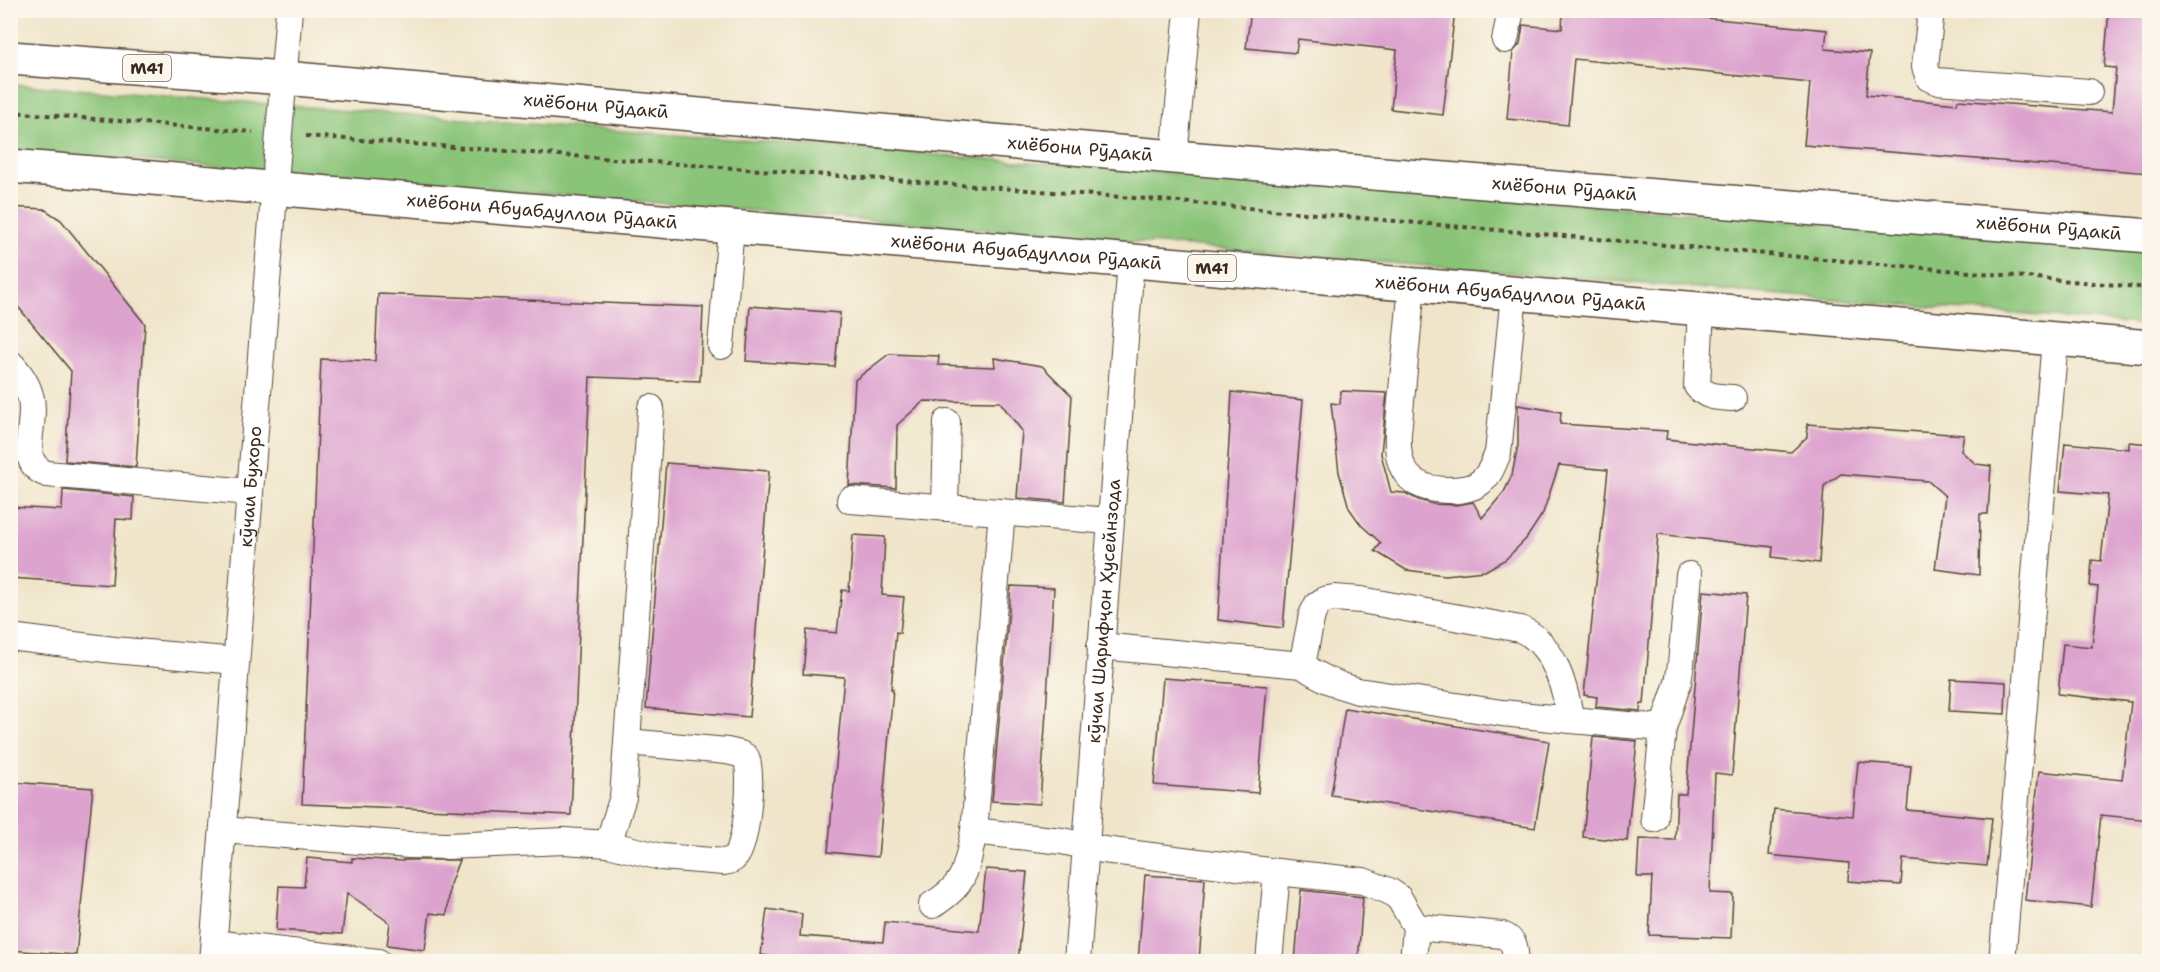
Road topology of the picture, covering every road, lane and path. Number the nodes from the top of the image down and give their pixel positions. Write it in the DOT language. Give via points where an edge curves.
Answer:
graph roads {
  1 [pos="289,10"];
  2 [pos="1188,10"];
  3 [pos="1511,10"];
  4 [pos="1931,10"];
  5 [pos="1506,40"];
  6 [pos="10,58"];
  7 [pos="284,78"];
  8 [pos="2089,92"];
  9 [pos="10,112"];
  10 [pos="279,134"];
  11 [pos="1174,157"];
  12 [pos="10,166"];
  13 [pos="274,188"];
  14 [pos="730,227"];
  15 [pos="2150,236"];
  16 [pos="1131,261"];
  17 [pos="1412,285"];
  18 [pos="2150,288"];
  19 [pos="1514,294"];
  20 [pos="1701,310"];
  21 [pos="2055,340"];
  22 [pos="721,346"];
  23 [pos="2150,347"];
  24 [pos="10,363"];
  25 [pos="1733,398"];
  26 [pos="651,408"];
  27 [pos="947,422"];
  28 [pos="250,492"];
  29 [pos="850,500"];
  30 [pos="945,508"];
  31 [pos="1002,512"];
  32 [pos="1110,521"];
  33 [pos="1689,576"];
  34 [pos="10,637"];
  35 [pos="1100,646"];
  36 [pos="236,661"];
  37 [pos="1302,665"];
  38 [pos="1571,720"];
  39 [pos="1663,728"];
  40 [pos="627,742"];
  41 [pos="1654,819"];
  42 [pos="223,830"];
  43 [pos="974,831"];
  44 [pos="608,844"];
  45 [pos="1086,846"];
  46 [pos="1277,872"];
  47 [pos="932,905"];
  48 [pos="1416,927"];
  49 [pos="213,952"];
  50 [pos="378,962"];
  51 [pos="1077,962"];
  52 [pos="1269,962"];
  53 [pos="1413,962"];
  54 [pos="1515,962"];
  55 [pos="2002,962"];
  1 -- 7 [label="street, кӯчаи Бухоро"];
  2 -- 11 [label="street"];
  3 -- 5 [label="street"];
  4 -- 8 [label="street" via="1925,67 1929,78"];
  6 -- 7 [label="highway, хиёбони Рӯдакӣ / M41"];
  7 -- 10 [label="street, кӯчаи Бухоро"];
  7 -- 11 [label="highway, хиёбони Рӯдакӣ / M41"];
  9 -- 10 [label="path"];
  10 -- 13 [label="street, кӯчаи Бухоро"];
  10 -- 18 [label="path" via="1147,199"];
  11 -- 15 [label="highway, хиёбони Рӯдакӣ / M41"];
  12 -- 13 [label="highway, хиёбони Абуабдуллои Рӯдакӣ / M41"];
  13 -- 14 [label="highway, хиёбони Абуабдуллои Рӯдакӣ / M41"];
  13 -- 28 [label="street, кӯчаи Бухоро"];
  14 -- 16 [label="highway, хиёбони Абуабдуллои Рӯдакӣ / M41"];
  14 -- 22 [label="street"];
  16 -- 17 [label="highway, хиёбони Абуабдуллои Рӯдакӣ / M41"];
  16 -- 32 [label="street, кӯчаи Шарифҷон Ҳусейнзода"];
  17 -- 19 [label="highway, хиёбони Абуабдуллои Рӯдакӣ / M41"];
  17 -- 19 [label="street" via="1398,456 1410,478 1441,490 1469,489 1478,484 1498,453"];
  19 -- 20 [label="highway, хиёбони Абуабдуллои Рӯдакӣ / M41"];
  20 -- 21 [label="highway, хиёбони Абуабдуллои Рӯдакӣ / M41"];
  20 -- 25 [label="street" via="1697,386 1709,396"];
  21 -- 23 [label="highway, хиёбони Абуабдуллои Рӯдакӣ / M41"];
  21 -- 55 [label="street"];
  24 -- 28 [label="street" via="32,400 30,456 38,471"];
  26 -- 40 [label="street"];
  27 -- 30 [label="street"];
  28 -- 36 [label="street, кӯчаи Бухоро"];
  29 -- 30 [label="street"];
  30 -- 31 [label="street"];
  31 -- 32 [label="street"];
  31 -- 43 [label="street"];
  32 -- 35 [label="street, кӯчаи Шарифҷон Ҳусейнзода"];
  33 -- 39 [label="street" via="1678,683"];
  34 -- 36 [label="street"];
  35 -- 37 [label="street"];
  35 -- 45 [label="street, кӯчаи Шарифҷон Ҳусейнзода"];
  36 -- 42 [label="street, кӯчаи Бухоро"];
  37 -- 38 [label="street" via="1337,686 1358,691"];
  37 -- 38 [label="street" via="1312,615 1317,605 1334,598 1520,629 1537,639 1549,656 1564,689"];
  38 -- 39 [label="street"];
  39 -- 41 [label="street"];
  40 -- 44 [label="street" via="623,797"];
  40 -- 44 [label="street" via="727,751 746,757 750,772 742,843 738,854 724,862 661,857"];
  42 -- 44 [label="street" via="409,845 564,841"];
  42 -- 49 [label="street, кӯчаи Бухоро"];
  43 -- 45 [label="street"];
  43 -- 47 [label="street" via="961,880"];
  45 -- 46 [label="street"];
  45 -- 51 [label="street, кӯчаи Шарифҷон Ҳусейнзода"];
  46 -- 48 [label="street" via="1364,881 1378,886 1399,898"];
  46 -- 52 [label="street"];
  48 -- 53 [label="street"];
  48 -- 54 [label="street" via="1502,935 1514,944"];
  49 -- 50 [label="street"];
}
